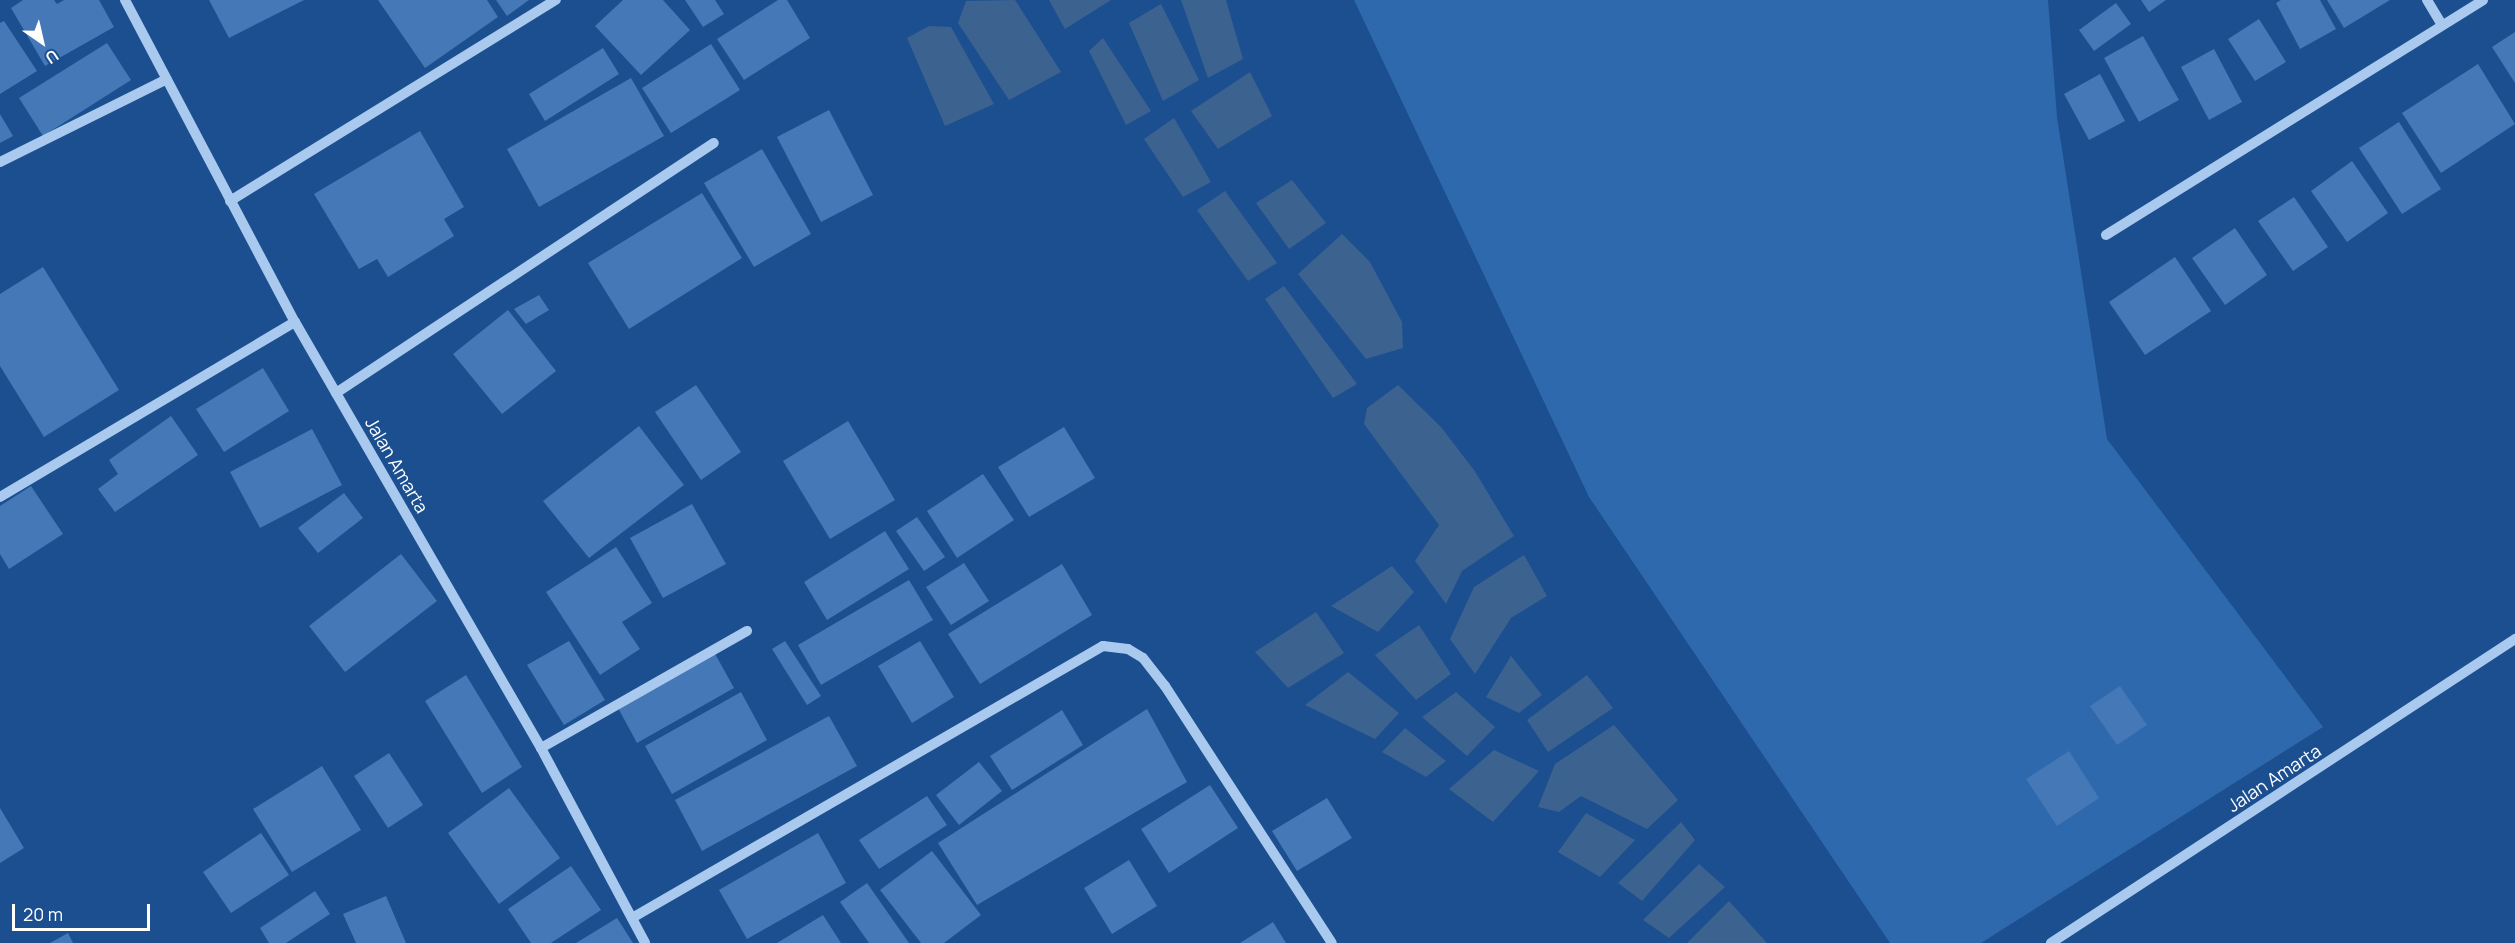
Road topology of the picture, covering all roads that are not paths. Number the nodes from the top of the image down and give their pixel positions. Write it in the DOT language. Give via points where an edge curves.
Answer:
graph roads {
  1 [pos="125,0"];
  2 [pos="556,0"];
  3 [pos="2427,0"];
  4 [pos="2483,0"];
  5 [pos="2442,25"];
  6 [pos="167,79"];
  7 [pos="714,143"];
  8 [pos="0,162"];
  9 [pos="230,201"];
  10 [pos="2106,235"];
  11 [pos="295,321"];
  12 [pos="336,393"];
  13 [pos="0,497"];
  14 [pos="747,631"];
  15 [pos="2515,639"];
  16 [pos="541,748"];
  17 [pos="632,918"];
  18 [pos="645,943"];
  19 [pos="1331,943"];
  20 [pos="2051,943"];
  1 -- 6 [label="street, Jalan Amarta"];
  2 -- 9 [label="street"];
  3 -- 5 [label="street"];
  4 -- 5 [label="street"];
  5 -- 10 [label="street"];
  6 -- 8 [label="street"];
  6 -- 9 [label="street, Jalan Amarta"];
  7 -- 12 [label="street"];
  9 -- 11 [label="street, Jalan Amarta"];
  11 -- 12 [label="street, Jalan Amarta"];
  11 -- 13 [label="street"];
  12 -- 16 [label="street, Jalan Amarta"];
  14 -- 16 [label="street"];
  15 -- 20 [label="street, Jalan Amarta"];
  16 -- 17 [label="street, Jalan Amarta"];
  17 -- 18 [label="street, Jalan Amarta"];
  17 -- 19 [label="street" via="1103,646 1128,649 1143,658 1165,686"];
}
